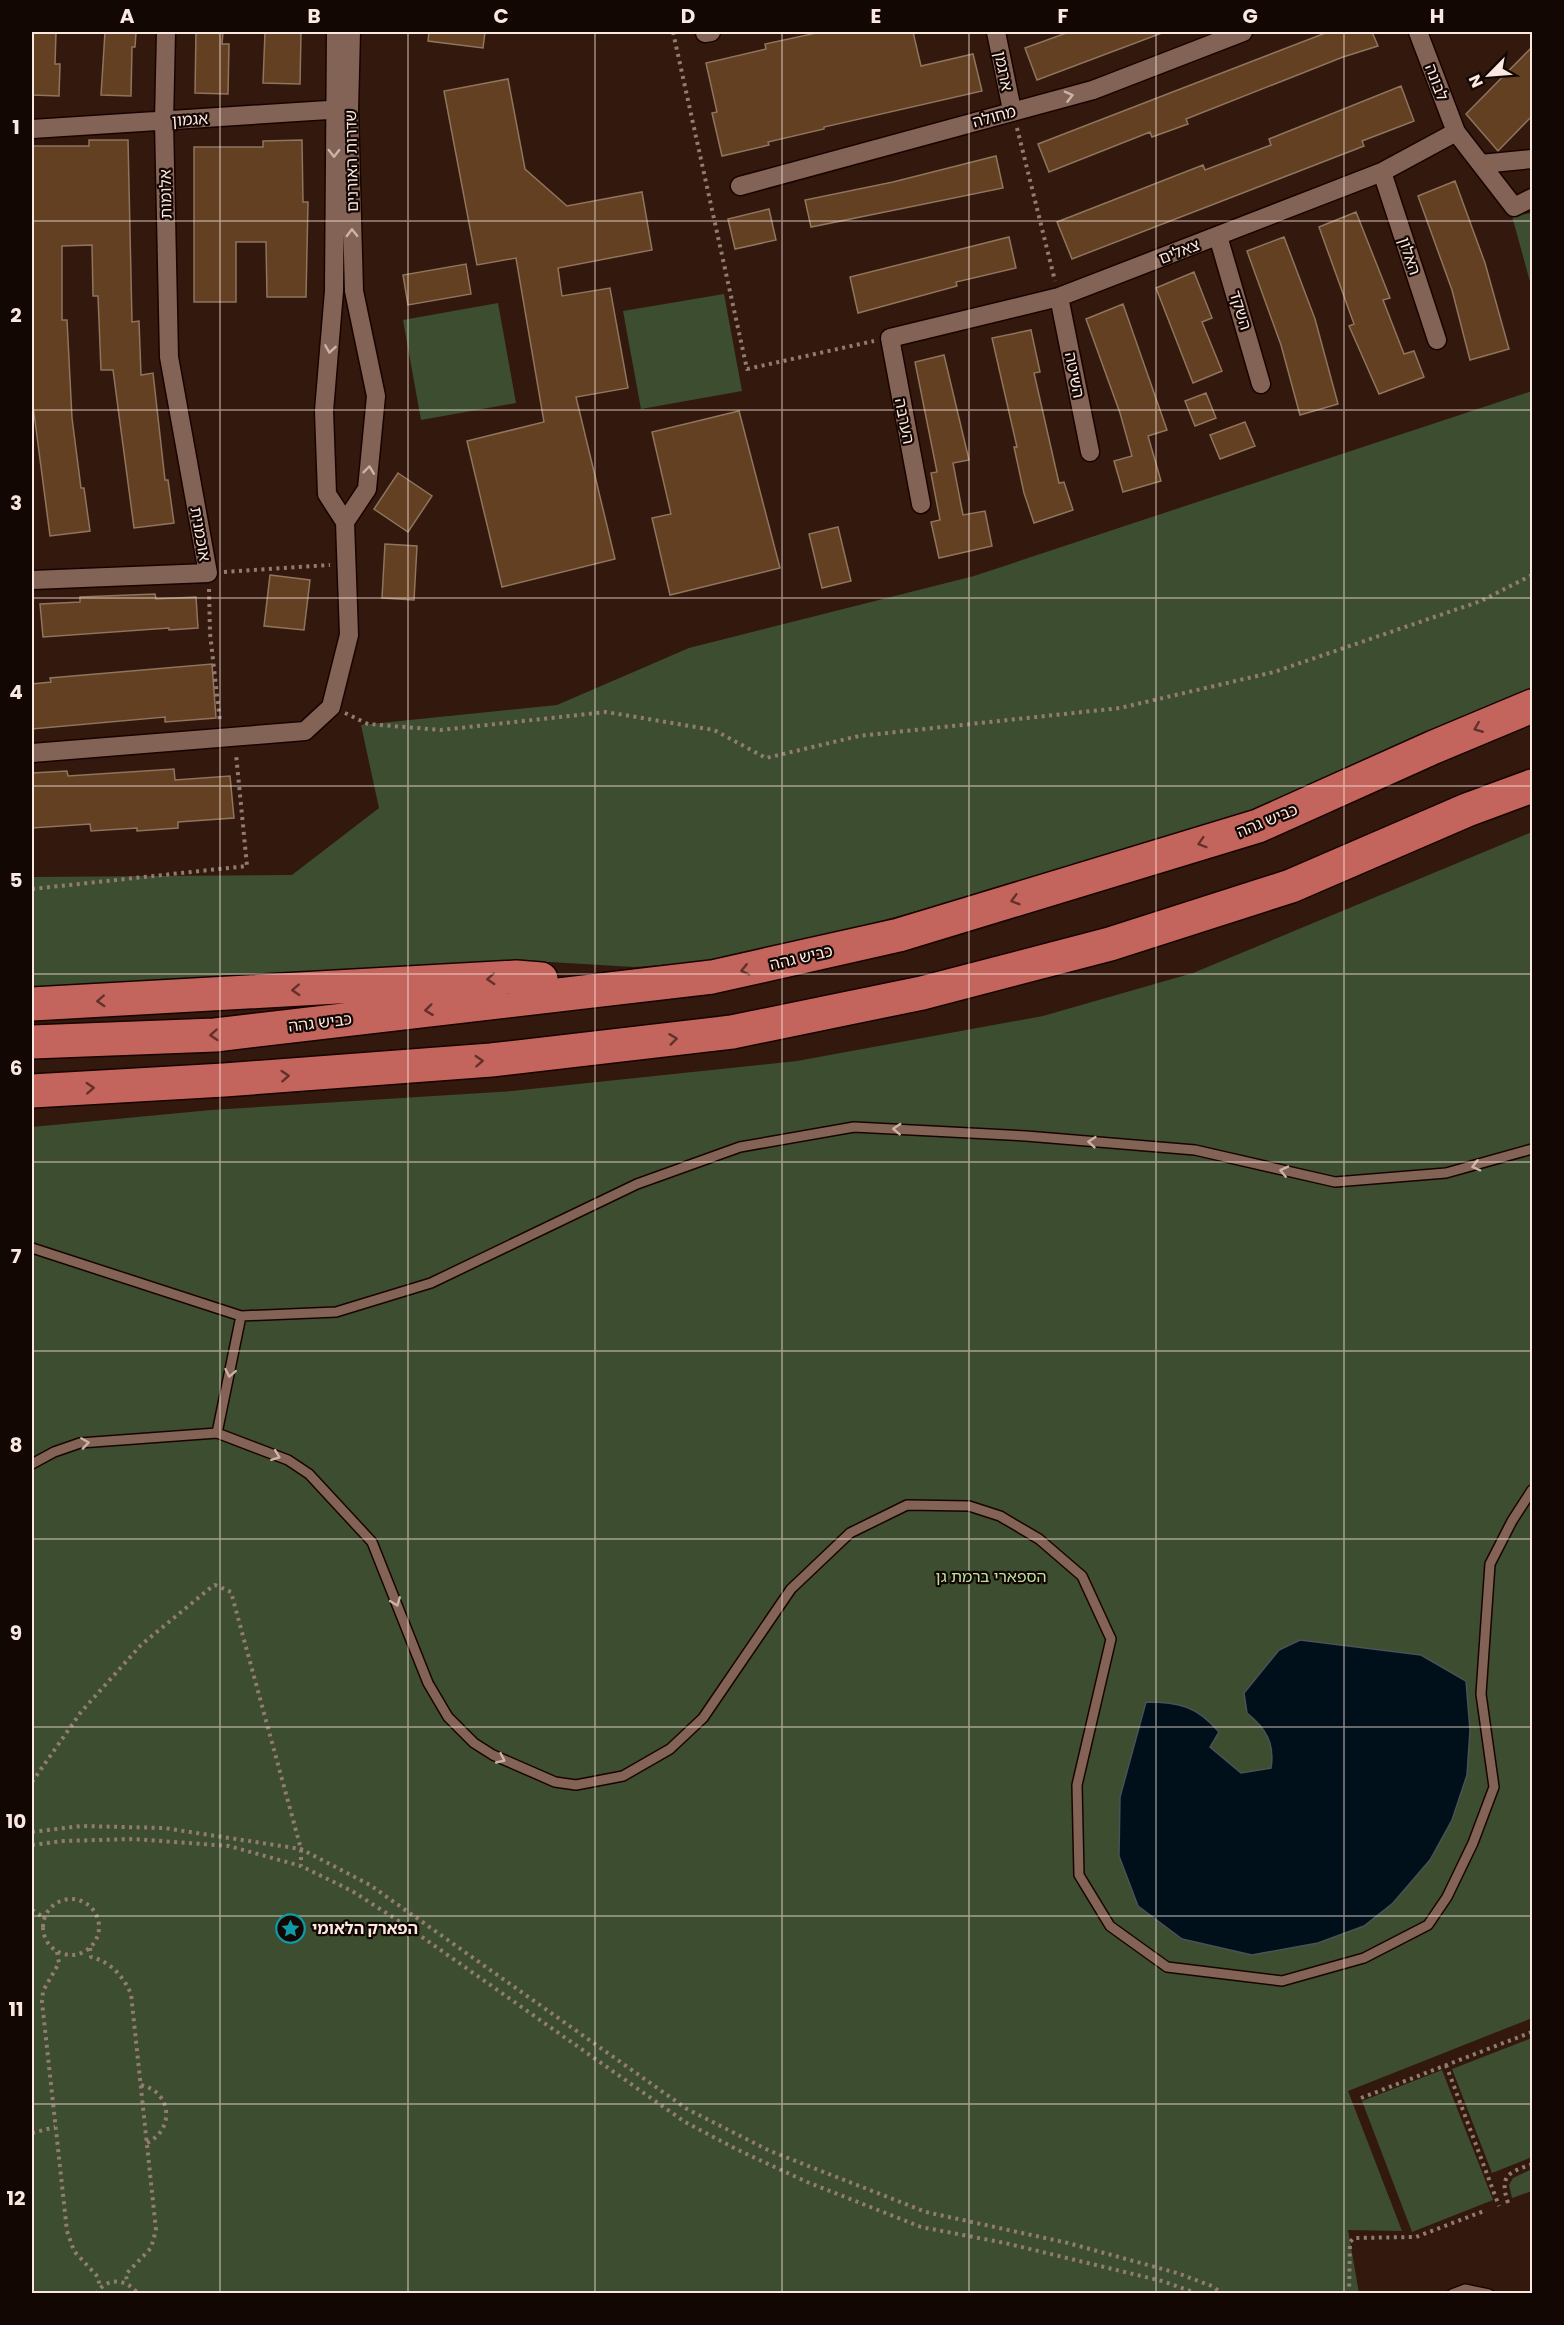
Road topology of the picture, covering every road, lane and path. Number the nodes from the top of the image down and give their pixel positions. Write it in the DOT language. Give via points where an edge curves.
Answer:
graph roads {
  1 [pos="166,32"];
  2 [pos="336,32"];
  3 [pos="351,32"];
  4 [pos="673,32"];
  5 [pos="996,32"];
  6 [pos="1243,32"];
  7 [pos="1418,32"];
  8 [pos="341,109"];
  9 [pos="1012,110"];
  10 [pos="164,121"];
  11 [pos="32,129"];
  12 [pos="1456,132"];
  13 [pos="1533,159"];
  14 [pos="1481,164"];
  15 [pos="1382,172"];
  16 [pos="740,186"];
  17 [pos="1533,198"];
  18 [pos="1218,236"];
  19 [pos="1059,297"];
  20 [pos="890,338"];
  21 [pos="1437,340"];
  22 [pos="169,357"];
  23 [pos="1261,384"];
  24 [pos="1090,452"];
  25 [pos="921,504"];
  26 [pos="345,522"];
  27 [pos="346,563"];
  28 [pos="208,573"];
  29 [pos="1533,575"];
  30 [pos="32,580"];
  31 [pos="1533,706"];
  32 [pos="331,707"];
  33 [pos="228,737"];
  34 [pos="32,753"];
  35 [pos="1533,786"];
  36 [pos="32,889"];
  37 [pos="633,986"];
  38 [pos="32,1005"];
  39 [pos="32,1042"];
  40 [pos="32,1091"];
  41 [pos="1533,1149"];
  42 [pos="32,1248"];
  43 [pos="241,1316"];
  44 [pos="218,1433"];
  45 [pos="32,1464"];
  46 [pos="1533,1490"];
  47 [pos="32,1782"];
  48 [pos="32,1832"];
  49 [pos="32,1845"];
  50 [pos="301,1849"];
  51 [pos="301,1866"];
  52 [pos="32,1910"];
  53 [pos="45,1918"];
  54 [pos="90,1948"];
  55 [pos="57,1952"];
  56 [pos="1533,2032"];
  57 [pos="1446,2065"];
  58 [pos="141,2085"];
  59 [pos="1361,2098"];
  60 [pos="56,2127"];
  61 [pos="32,2133"];
  62 [pos="147,2143"];
  63 [pos="1533,2164"];
  64 [pos="1508,2202"];
  65 [pos="1499,2206"];
  66 [pos="1484,2211"];
  67 [pos="127,2283"];
  68 [pos="100,2288"];
  69 [pos="96,2294"];
  70 [pos="138,2294"];
  71 [pos="1198,2294"];
  72 [pos="1223,2294"];
  73 [pos="1349,2294"];
  74 [pos="1452,2294"];
  75 [pos="1489,2294"];
  1 -- 10 [label="street, אלומות"];
  2 -- 8 [label="street, שדרות האורנים"];
  3 -- 8 [label="street, שדרות האורנים"];
  4 -- 20 [label="path" via="747,369"];
  5 -- 9 [label="street, ארגמן"];
  9 -- 6 [label="street, מחולה, one-way" via="1093,90"];
  7 -- 12 [label="street, לבונה"];
  8 -- 10 [label="street, אגמון"];
  8 -- 26 [label="street, שדרות האורנים, one-way" via="334,291 324,411 327,494"];
  26 -- 8 [label="street, שדרות האורנים, one-way" via="367,489 376,396 354,291"];
  9 -- 16 [label="street, מחולה"];
  9 -- 19 [label="path"];
  10 -- 11 [label="street, אגמון"];
  10 -- 22 [label="street, אלומות"];
  12 -- 14 [label="street, לבונה"];
  12 -- 15 [label="street, צאלים"];
  13 -- 14 [label="street"];
  14 -- 17 [label="street, לבונה" via="1514,207"];
  15 -- 18 [label="street, צאלים"];
  15 -- 21 [label="street, האלון"];
  18 -- 19 [label="street, צאלים"];
  18 -- 23 [label="street, השקד"];
  19 -- 20 [label="street, צאלים"];
  19 -- 24 [label="street, השיטה"];
  20 -- 25 [label="street, הערבה"];
  22 -- 28 [label="street, אוכמנית"];
  26 -- 27 [label="street"];
  27 -- 28 [label="path"];
  27 -- 32 [label="street" via="349,635"];
  28 -- 30 [label="street, אוכמנית"];
  28 -- 33 [label="path" via="210,633"];
  29 -- 32 [label="path" via="1481,601 1274,672 1120,708 859,736 766,758 714,730 606,712 441,730 368,724"];
  31 -- 37 [label="highway, כביש גהה, one-way" via="1258,826 1146,861 899,935 712,977"];
  32 -- 33 [label="street" via="305,731"];
  33 -- 34 [label="street"];
  33 -- 36 [label="path" via="247,866"];
  40 -- 35 [label="highway, one-way" via="491,1060 732,1032 922,993 1110,944 1291,886 1467,810"];
  37 -- 38 [label="highway, one-way" via="516,977"];
  37 -- 39 [label="highway, כביש גהה, one-way" via="215,1035"];
  41 -- 43 [label="lane, one-way" via="1446,1173 1335,1182 1195,1150 855,1126 740,1147 637,1184 421,1286 336,1312"];
  42 -- 43 [label="lane"];
  43 -- 44 [label="lane, one-way"];
  45 -- 44 [label="lane, one-way" via="80,1443"];
  44 -- 46 [label="lane, one-way" via="288,1460 309,1474 361,1528 379,1558 428,1683 448,1717 474,1743 555,1782 576,1785 623,1776 670,1749 703,1718 791,1588 850,1533 907,1504 969,1506 1000,1516 1039,1539 1082,1576 1111,1639 1077,1785 1079,1875 1110,1926 1167,1967 1282,1982 1364,1958 1428,1925 1447,1897 1473,1844 1494,1787 1481,1694 1490,1564"];
  47 -- 50 [label="path" via="81,1712 141,1645 209,1589 215,1585 225,1587 231,1592"];
  48 -- 50 [label="path" via="81,1826 164,1828"];
  49 -- 51 [label="path" via="134,1839 229,1846"];
  50 -- 51 [label="path"];
  50 -- 72 [label="path" via="370,1885 687,2109 770,2151 926,2212 1068,2243 1177,2273"];
  51 -- 71 [label="path" via="352,1891 685,2122 738,2150 921,2227 1005,2243 1162,2281"];
  52 -- 53 [label="path"];
  53 -- 54 [label="path" via="62,1901 72,1899 89,1906 99,1923 99,1932"];
  53 -- 55 [label="path" via="46,1938"];
  54 -- 55 [label="path" via="74,1955"];
  54 -- 58 [label="path" via="91,1957 122,1976 130,1994"];
  55 -- 60 [label="path" via="59,1963 43,1991 42,2002"];
  56 -- 57 [label="path"];
  57 -- 59 [label="path"];
  57 -- 65 [label="path"];
  58 -- 62 [label="path"];
  58 -- 62 [label="path" via="160,2096 166,2119 160,2135"];
  60 -- 61 [label="path"];
  60 -- 68 [label="path" via="67,2231 74,2251 98,2277"];
  62 -- 67 [label="path" via="156,2230 151,2248 126,2274"];
  63 -- 64 [label="path" via="1510,2173 1505,2180"];
  66 -- 73 [label="path" via="1416,2237 1354,2238 1350,2242"];
  67 -- 68 [label="path" via="112,2281"];
  67 -- 70 [label="path"];
  68 -- 69 [label="path"];
  74 -- 75 [label="lane" via="1465,2289"];
}
